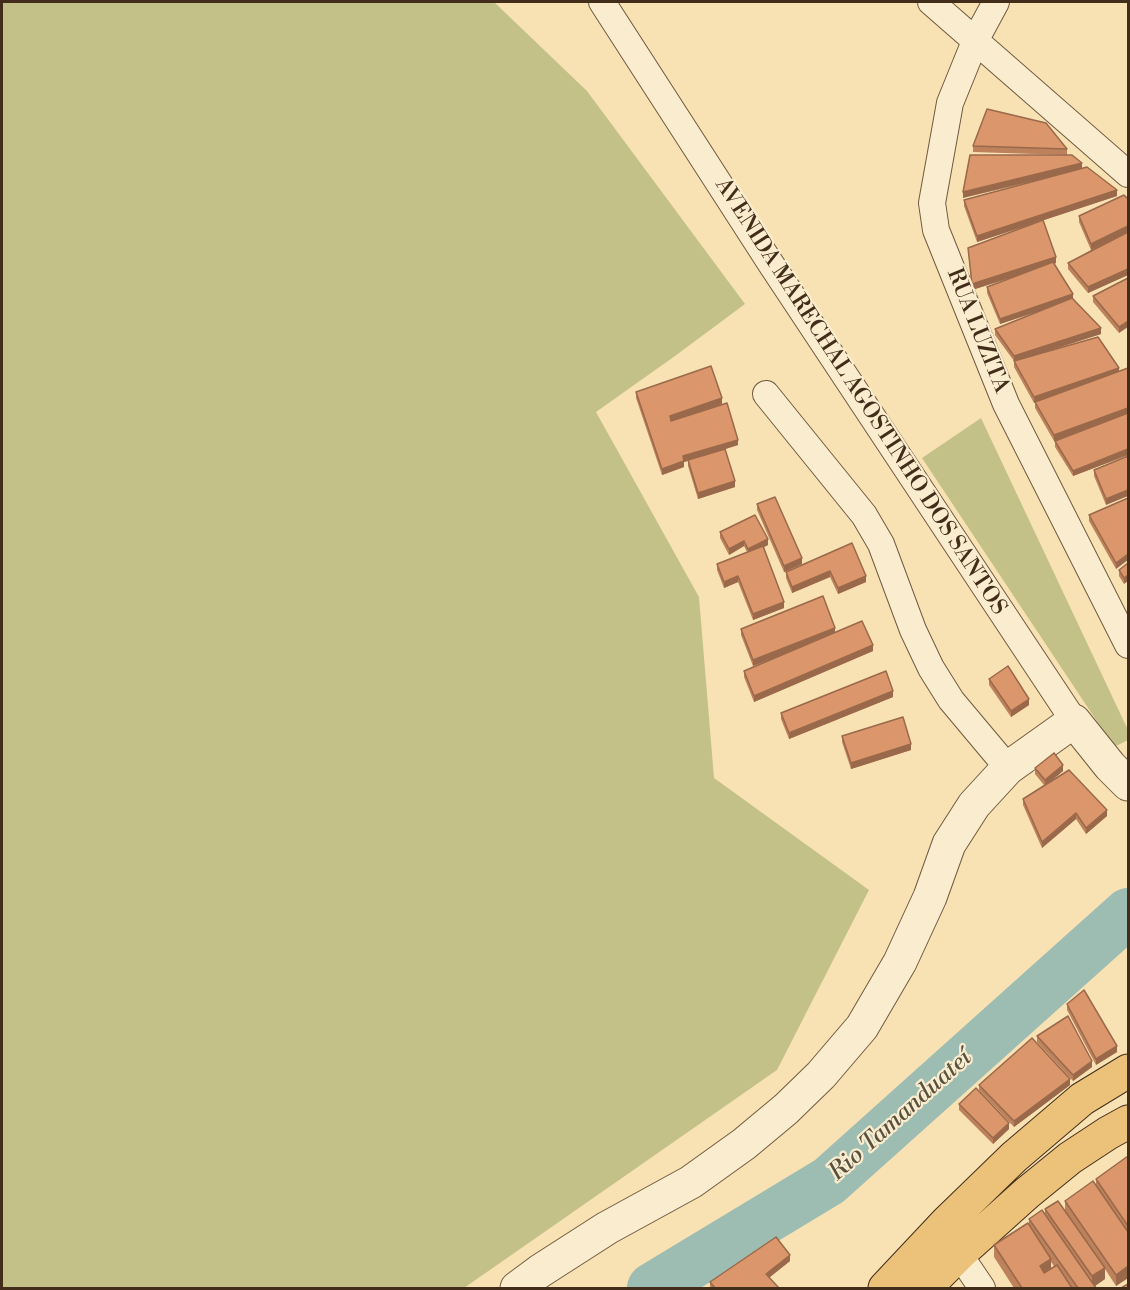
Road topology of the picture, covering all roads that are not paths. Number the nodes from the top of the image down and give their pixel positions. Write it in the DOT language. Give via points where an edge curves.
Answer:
graph roads {
  1 [pos="602,2"];
  2 [pos="931,2"];
  3 [pos="996,2"];
  4 [pos="976,39"];
  5 [pos="1128,174"];
  6 [pos="766,394"];
  7 [pos="1128,645"];
  8 [pos="1074,721"];
  9 [pos="1008,768"];
  10 [pos="1128,784"];
  11 [pos="1128,1071"];
  12 [pos="1128,1122"];
  13 [pos="959,1254"];
  14 [pos="517,1288"];
  15 [pos="885,1288"];
  16 [pos="925,1288"];
  17 [pos="982,1288"];
  1 -- 8 [label="street, AVENIDA MARECHAL AGOSTINHO DOS SANTOS"];
  2 -- 4 [label="street"];
  3 -- 4 [label="street, RUA LUZITA"];
  4 -- 5 [label="street"];
  4 -- 7 [label="street, RUA LUZITA" via="950,103 932,203 936,230 1006,404"];
  6 -- 9 [label="street" via="864,515 881,544 931,668 951,700"];
  8 -- 9 [label="street"];
  8 -- 10 [label="street, AVENIDA MARECHAL AGOSTINHO DOS SANTOS"];
  9 -- 14 [label="street" via="974,805 949,844 900,962 862,1027 821,1075 744,1144 691,1182 607,1228"];
  11 -- 15 [label="main road" via="1082,1099 1014,1157"];
  12 -- 13 [label="main road" via="1070,1158"];
  13 -- 16 [label="main road"];
  13 -- 17 [label="street"];
}
